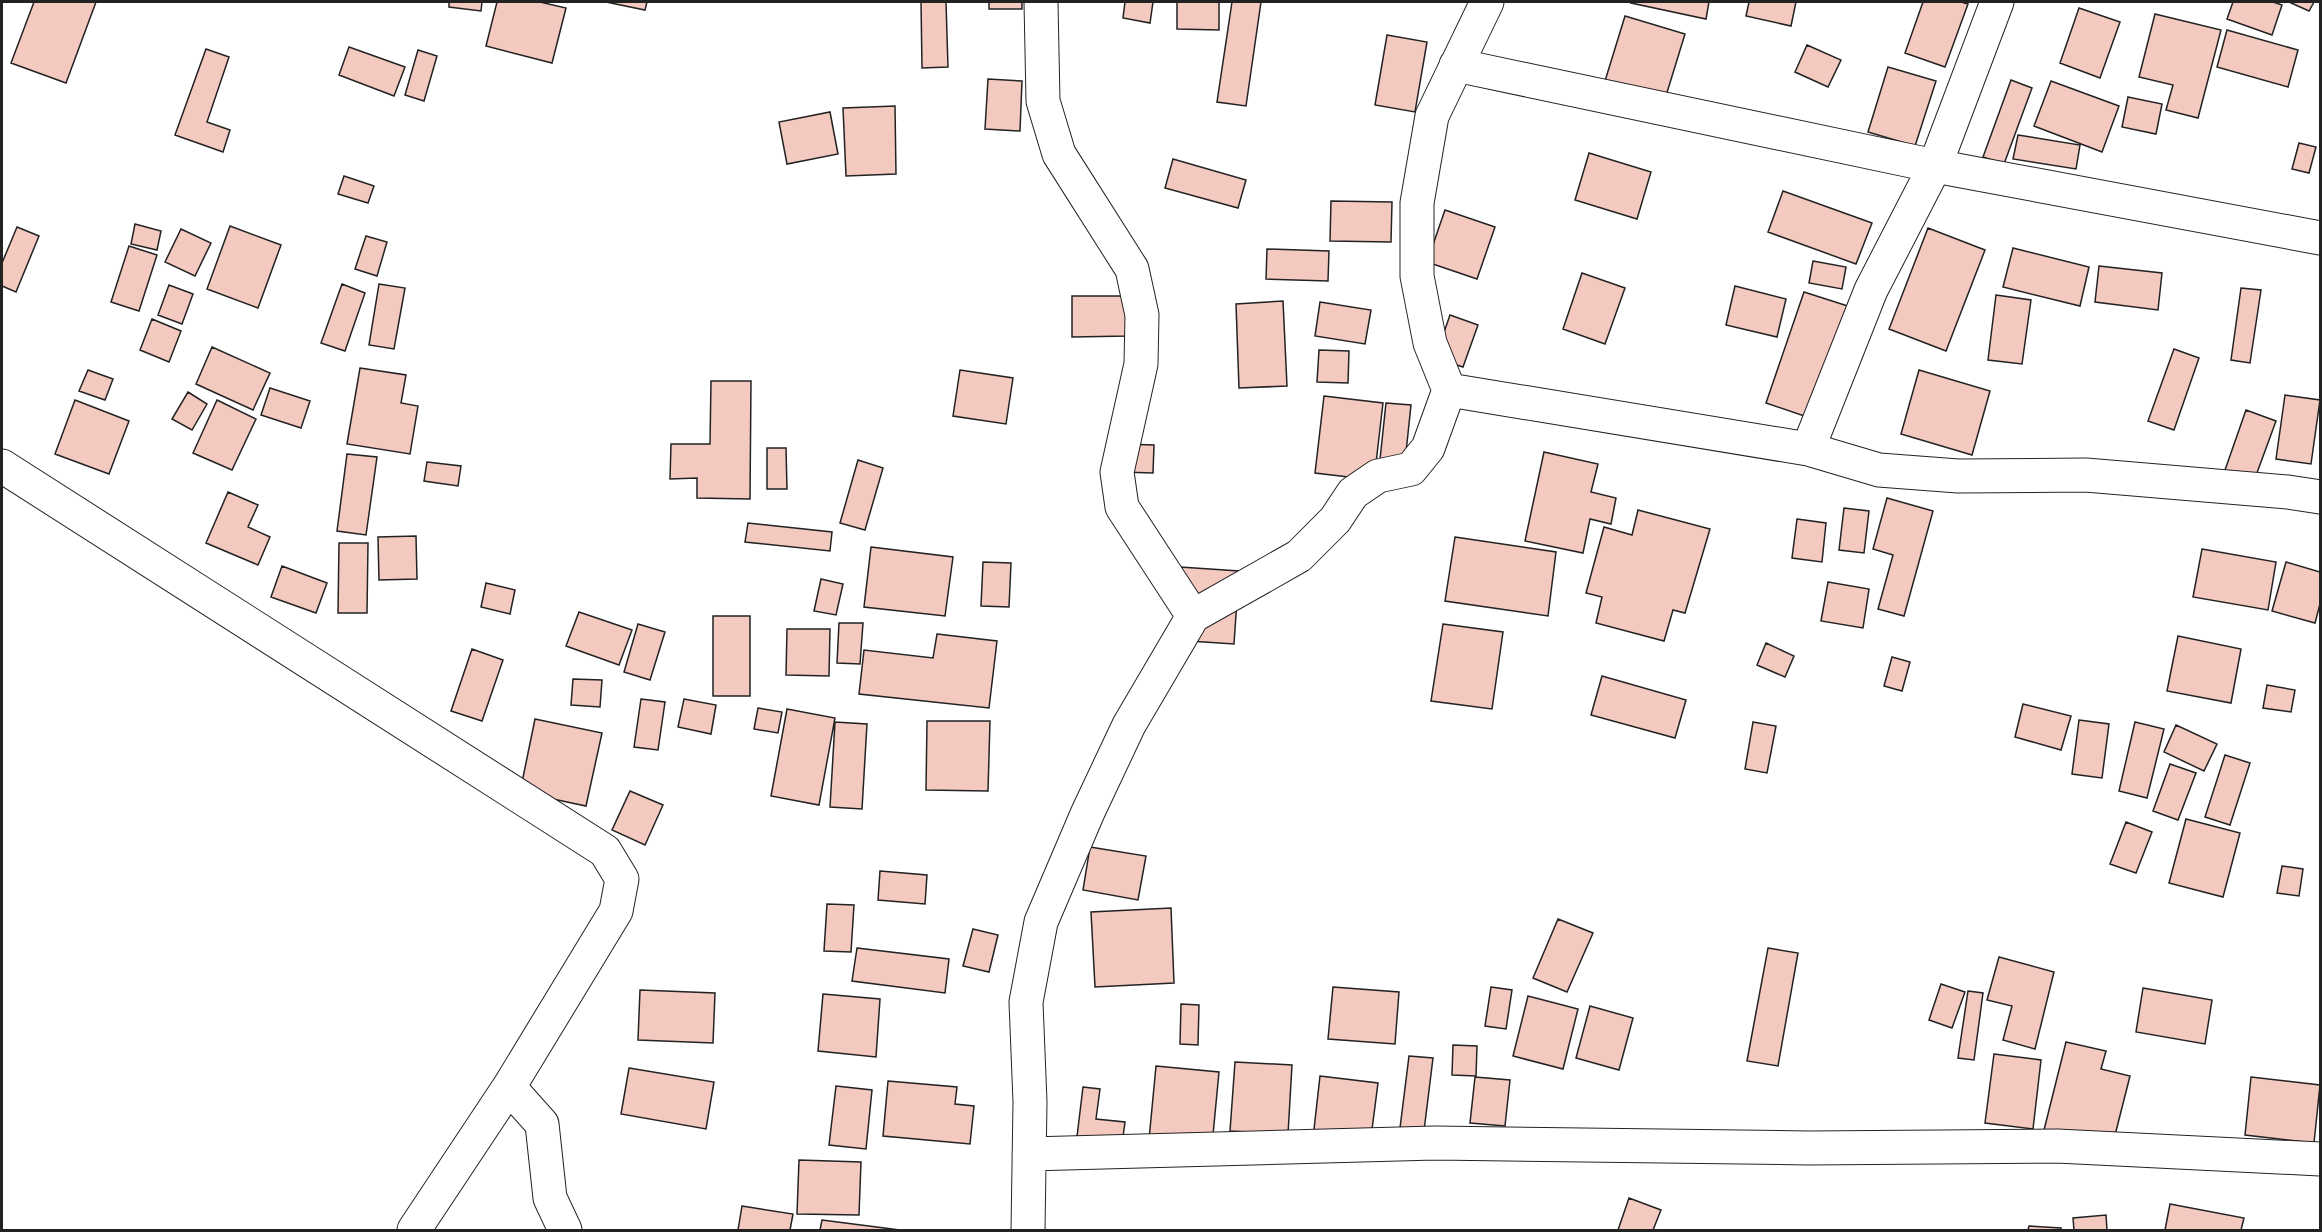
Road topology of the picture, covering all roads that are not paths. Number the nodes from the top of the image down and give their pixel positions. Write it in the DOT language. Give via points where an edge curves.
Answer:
graph roads {
  1 [pos="1041,2"];
  2 [pos="1487,2"];
  3 [pos="1997,2"];
  4 [pos="1456,65"];
  5 [pos="1935,166"];
  6 [pos="2320,238"];
  7 [pos="1449,390"];
  8 [pos="1808,449"];
  9 [pos="2,466"];
  10 [pos="2320,497"];
  11 [pos="1193,616"];
  12 [pos="509,1087"];
  13 [pos="1029,1154"];
  14 [pos="2320,1160"];
  15 [pos="414,1230"];
  16 [pos="565,1230"];
  17 [pos="1028,1230"];
  1 -- 11 [label="street" via="1043,101 1059,154 1132,269 1142,315 1141,364 1117,472 1122,507"];
  2 -- 4 [label="street"];
  3 -- 5 [label="street"];
  4 -- 5 [label="street"];
  4 -- 7 [label="street" via="1432,116 1418,203 1417,276 1430,343"];
  5 -- 6 [label="street"];
  5 -- 8 [label="street" via="1871,290"];
  7 -- 8 [label="street"];
  7 -- 11 [label="street" via="1428,448 1411,469 1378,476 1353,493 1335,520 1299,556"];
  8 -- 10 [label="street" via="1879,470 1958,476 2086,475"];
  9 -- 12 [label="street" via="605,851 622,879 616,911"];
  11 -- 13 [label="street" via="1129,725 1041,922 1026,1002"];
  12 -- 15 [label="street"];
  12 -- 16 [label="street" via="542,1124 550,1198"];
  13 -- 14 [label="street" via="1435,1143 1809,1148 2057,1146"];
  13 -- 17 [label="street"];
}
